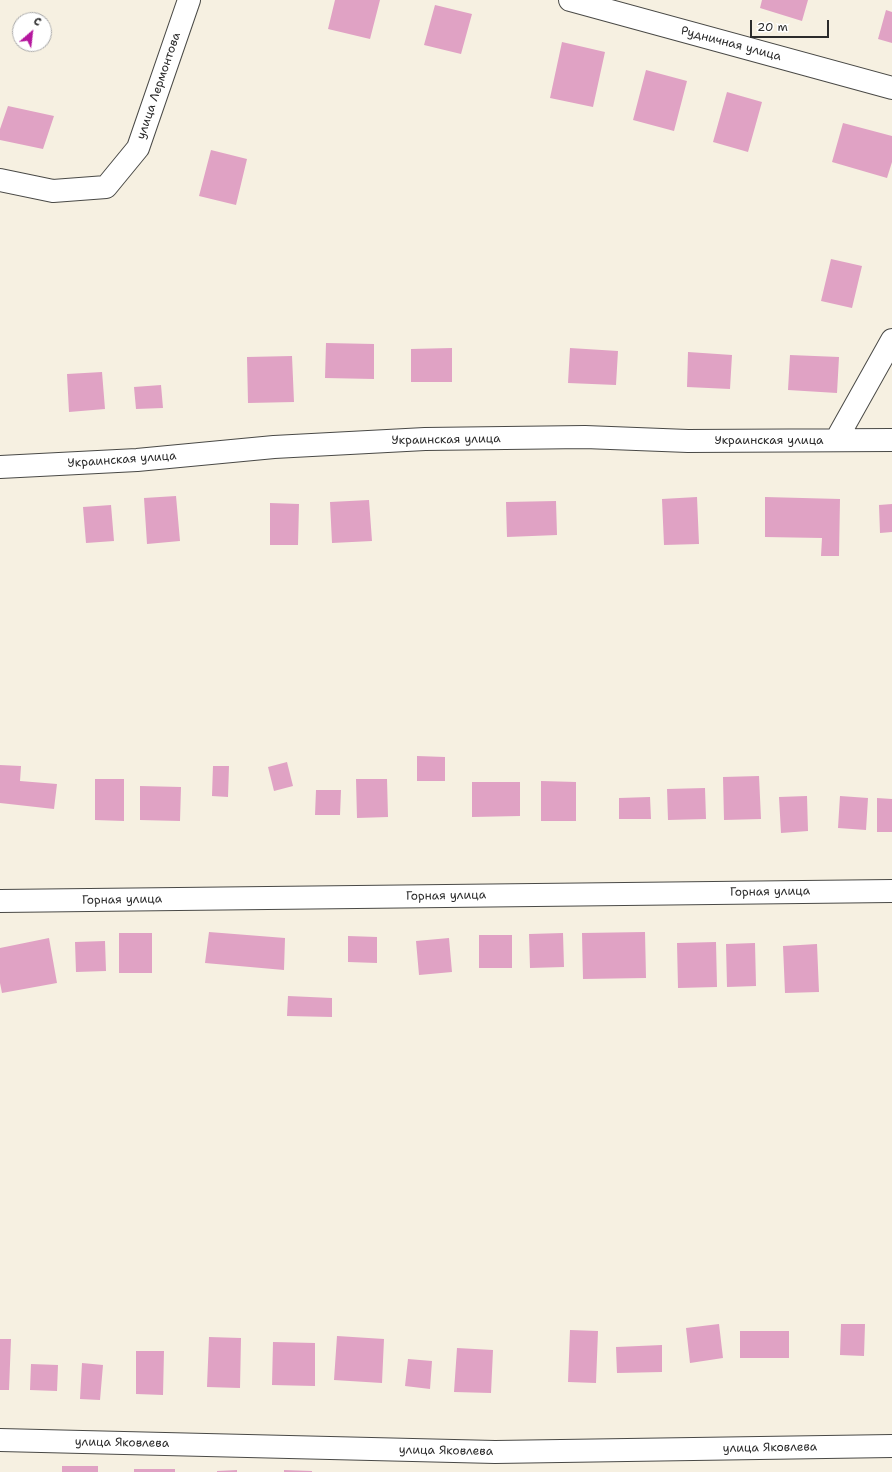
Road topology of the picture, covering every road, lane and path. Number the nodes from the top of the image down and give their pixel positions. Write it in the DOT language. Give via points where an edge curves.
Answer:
graph roads {
  1 [pos="189,0"];
  2 [pos="570,0"];
  3 [pos="892,88"];
  4 [pos="0,180"];
  5 [pos="892,340"];
  6 [pos="836,440"];
  7 [pos="892,440"];
  8 [pos="0,467"];
  9 [pos="892,891"];
  10 [pos="0,902"];
  11 [pos="0,1440"];
  12 [pos="892,1446"];
  1 -- 4 [label="street, улица Лермонтова" via="138,148 106,187 53,191"];
  2 -- 3 [label="street, Рудничная улица"];
  5 -- 6 [label="street"];
  6 -- 7 [label="street, Украинская улица"];
  6 -- 8 [label="street, Украинская улица" via="688,441 585,437 424,440 274,447 137,460"];
  9 -- 10 [label="street, Горная улица"];
  11 -- 12 [label="street, улица Яковлева" via="495,1452"];
}
